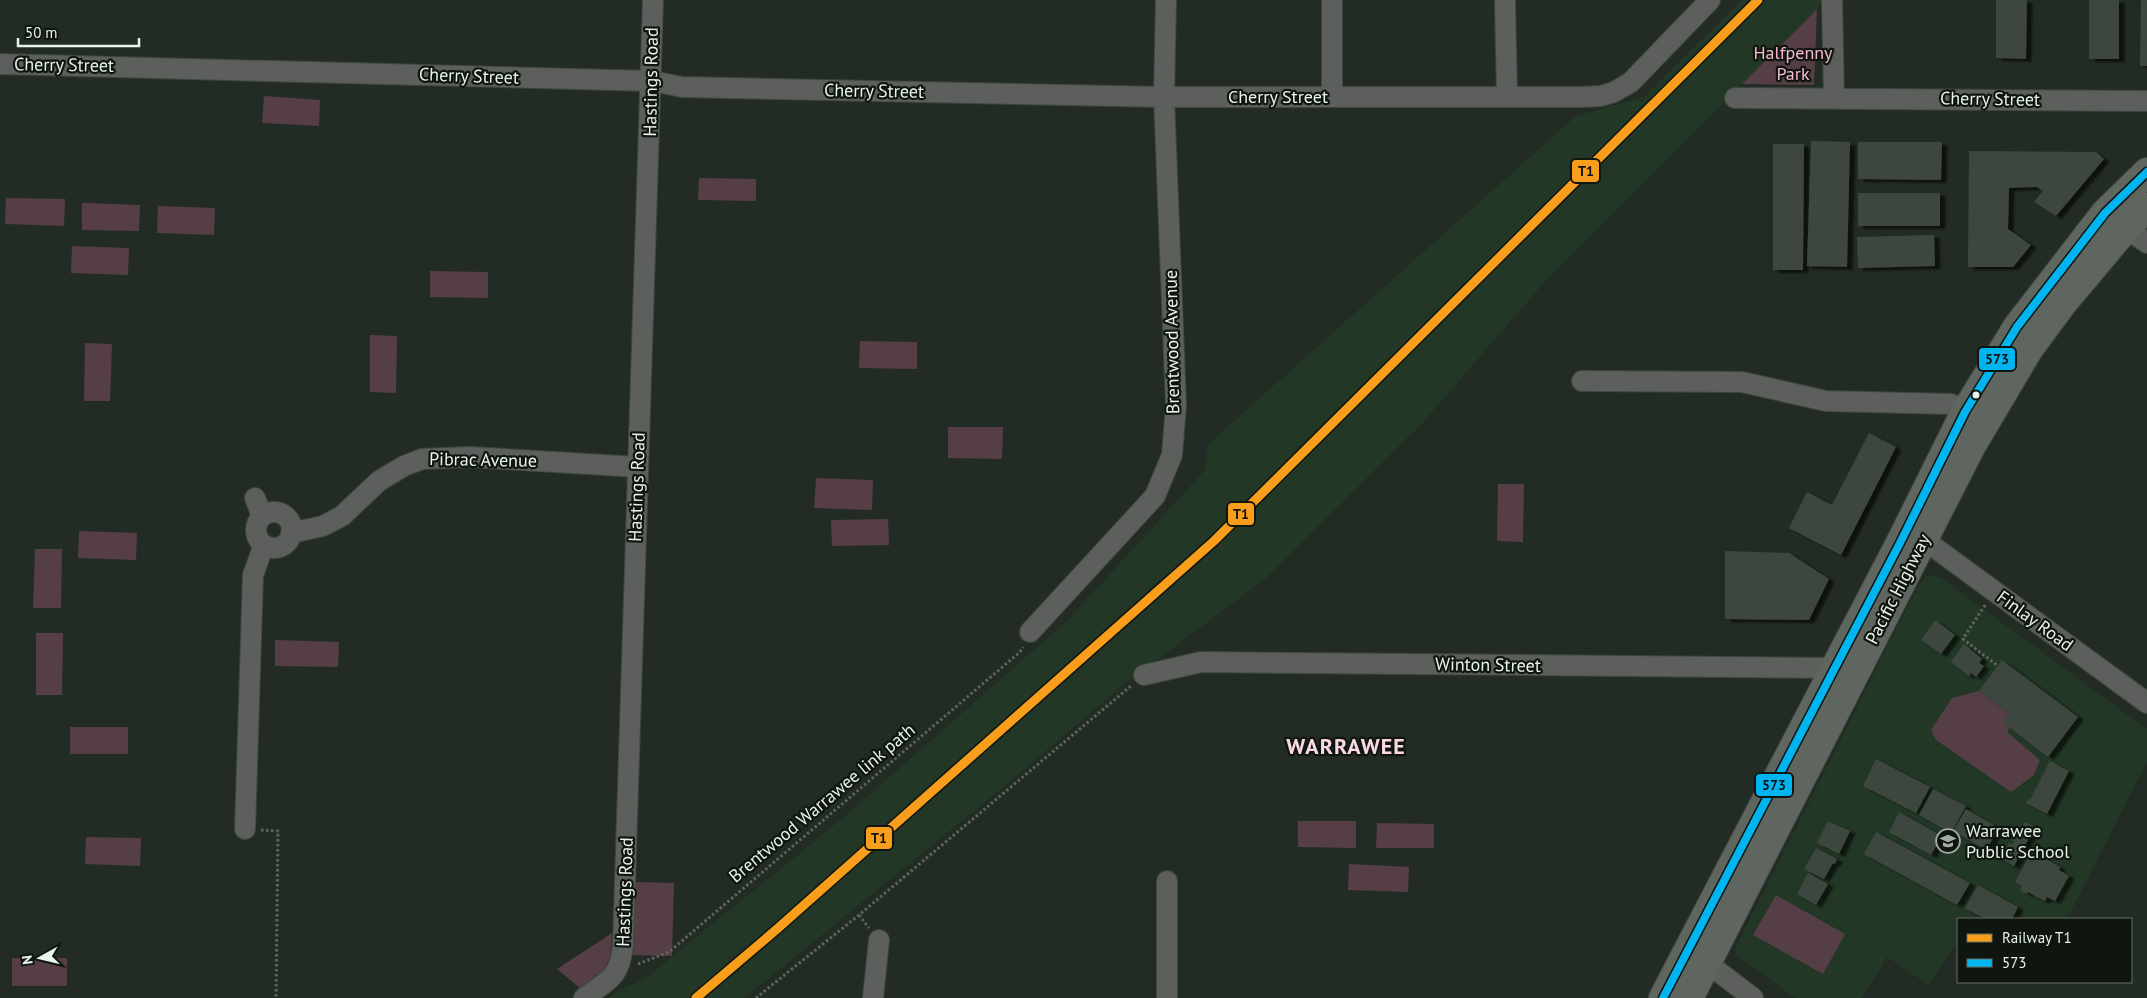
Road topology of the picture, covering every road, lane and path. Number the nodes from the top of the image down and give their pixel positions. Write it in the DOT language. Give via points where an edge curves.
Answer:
graph roads {
  1 [pos="653,0"];
  2 [pos="1166,0"];
  3 [pos="1332,0"];
  4 [pos="1505,0"];
  5 [pos="1710,0"];
  6 [pos="1832,0"];
  7 [pos="0,64"];
  8 [pos="652,81"];
  9 [pos="1164,97"];
  10 [pos="1332,97"];
  11 [pos="1507,97"];
  12 [pos="1735,98"];
  13 [pos="1834,98"];
  14 [pos="2147,101"];
  15 [pos="2147,172"];
  16 [pos="2147,206"];
  17 [pos="2136,236"];
  18 [pos="1582,381"];
  19 [pos="1964,412"];
  20 [pos="638,467"];
  21 [pos="291,533"];
  22 [pos="1923,539"];
  23 [pos="264,545"];
  24 [pos="1987,602"];
  25 [pos="1030,632"];
  26 [pos="1998,666"];
  27 [pos="1833,668"];
  28 [pos="1144,675"];
  29 [pos="2147,703"];
  30 [pos="245,829"];
  31 [pos="1167,881"];
  32 [pos="879,940"];
  33 [pos="1706,965"];
  34 [pos="616,973"];
  35 [pos="276,998"];
  36 [pos="584,998"];
  37 [pos="756,998"];
  38 [pos="873,998"];
  39 [pos="1167,998"];
  40 [pos="1664,998"];
  41 [pos="1689,998"];
  42 [pos="1753,998"];
  1 -- 8 [label="street, Hastings Road"];
  2 -- 9 [label="street, Brentwood Avenue"];
  3 -- 10 [label="street"];
  4 -- 11 [label="street"];
  5 -- 11 [label="street, Cherry Street" via="1631,82 1614,92 1581,97"];
  6 -- 13 [label="street"];
  7 -- 8 [label="street, Cherry Street"];
  8 -- 9 [label="street, Cherry Street" via="682,87"];
  8 -- 20 [label="street, Hastings Road"];
  9 -- 10 [label="street, Cherry Street"];
  9 -- 25 [label="street, Brentwood Avenue" via="1176,405 1172,454 1155,496"];
  10 -- 11 [label="street, Cherry Street"];
  12 -- 13 [label="street, Cherry Street"];
  13 -- 14 [label="street, Cherry Street"];
  15 -- 19 [label="highway, Pacific Highway" via="2105,213 2018,327"];
  16 -- 17 [label="highway, Pacific Highway"];
  17 -- 22 [label="highway, Pacific Highway" via="2063,303 2029,349 1972,445"];
  18 -- 19 [label="street" via="1742,382 1826,401 1951,404"];
  19 -- 27 [label="highway, Pacific Highway" via="1901,541"];
  20 -- 21 [label="street, Pibrac Avenue" via="470,457 422,459 379,481 342,516 323,526"];
  20 -- 34 [label="street, Hastings Road" via="623,944 622,960"];
  21 -- 23 [label="street" via="281,546"];
  21 -- 23 [label="street" via="290,524 284,516 259,507 256,529"];
  22 -- 29 [label="street, Finlay Road"];
  22 -- 33 [label="highway, Pacific Highway"];
  23 -- 30 [label="street" via="253,575"];
  24 -- 26 [label="path" via="1963,637"];
  25 -- 34 [label="path, Brentwood Warrawee link path" via="1020,652 669,952"];
  27 -- 28 [label="street, Winton Street" via="1201,662"];
  27 -- 40 [label="highway, Pacific Highway"];
  28 -- 37 [label="path"];
  30 -- 35 [label="path" via="278,831"];
  31 -- 39 [label="street"];
  32 -- 38 [label="street"];
  33 -- 41 [label="highway, Pacific Highway"];
  33 -- 42 [label="street"];
  34 -- 36 [label="street"];
}
